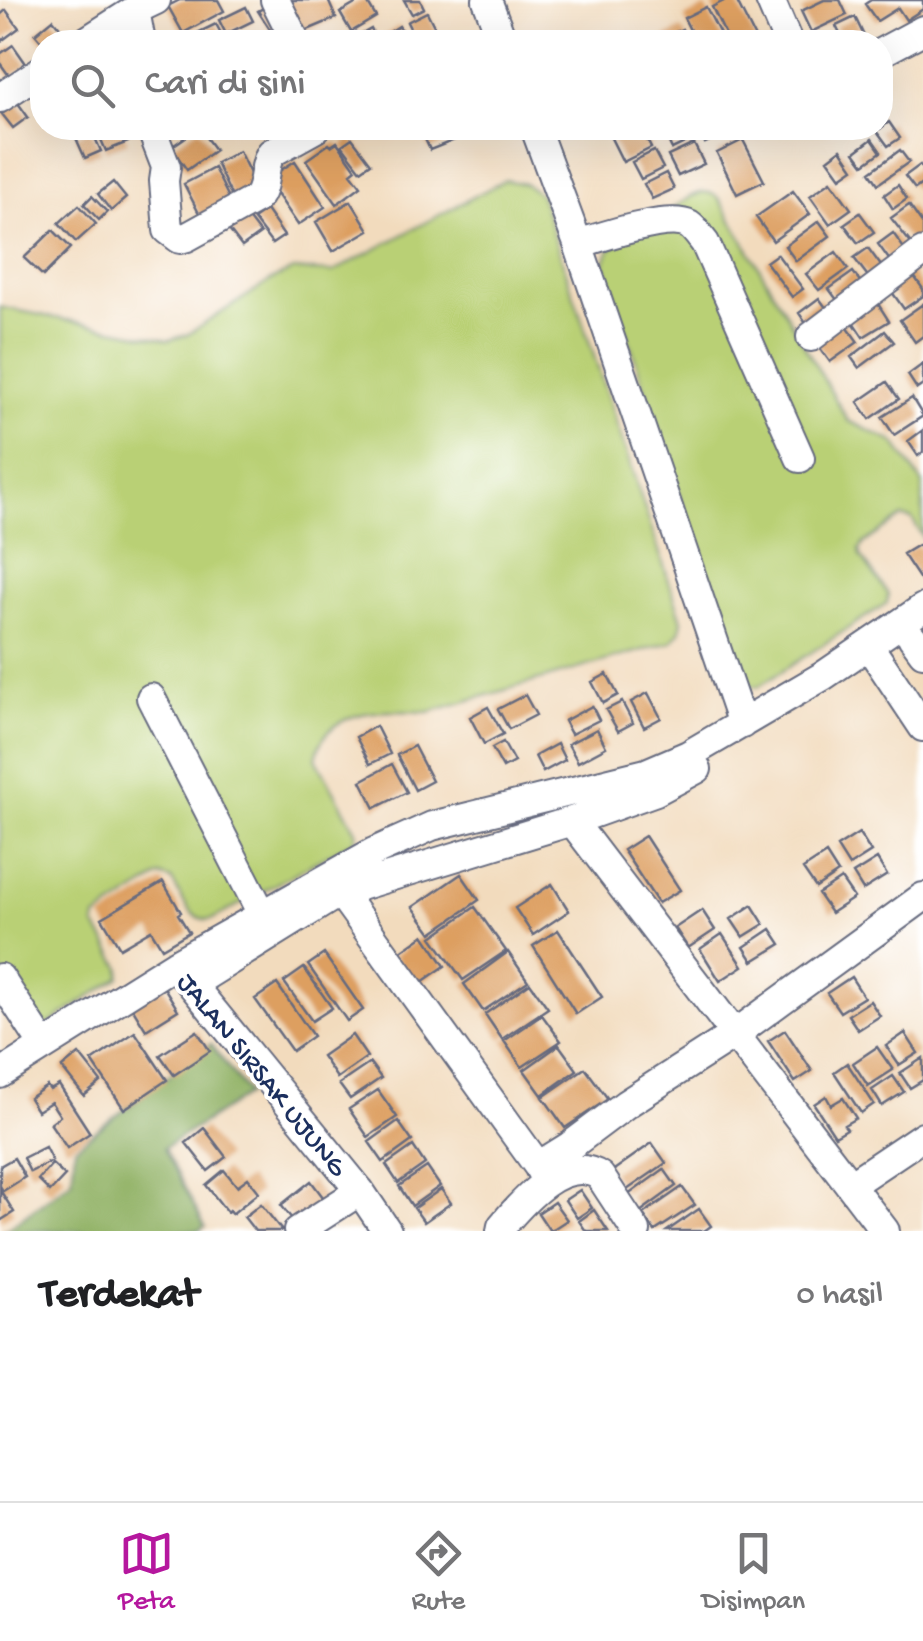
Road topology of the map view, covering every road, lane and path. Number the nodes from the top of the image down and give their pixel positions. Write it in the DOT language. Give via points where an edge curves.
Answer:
graph roads {
  1 [pos="275,0"];
  2 [pos="487,0"];
  3 [pos="770,0"];
  4 [pos="146,5"];
  5 [pos="105,30"];
  6 [pos="142,30"];
  7 [pos="290,30"];
  8 [pos="498,30"];
  9 [pos="783,30"];
  10 [pos="923,30"];
  11 [pos="893,46"];
  12 [pos="30,78"];
  13 [pos="0,98"];
  14 [pos="156,140"];
  15 [pos="294,140"];
  16 [pos="539,140"];
  17 [pos="578,244"];
  18 [pos="923,252"];
  19 [pos="811,336"];
  20 [pos="800,458"];
  21 [pos="923,608"];
  22 [pos="919,639"];
  23 [pos="877,658"];
  24 [pos="151,698"];
  25 [pos="742,724"];
  26 [pos="923,727"];
  27 [pos="572,821"];
  28 [pos="340,892"];
  29 [pos="923,898"];
  30 [pos="262,914"];
  31 [pos="183,974"];
  32 [pos="0,978"];
  33 [pos="735,1034"];
  34 [pos="44,1046"];
  35 [pos="0,1074"];
  36 [pos="923,1136"];
  37 [pos="542,1174"];
  38 [pos="850,1185"];
  39 [pos="360,1192"];
  40 [pos="298,1231"];
  41 [pos="387,1231"];
  42 [pos="501,1231"];
  43 [pos="636,1231"];
  44 [pos="885,1231"];
  1 -- 7 [label="street"];
  2 -- 8 [label="street"];
  3 -- 9 [label="street"];
  4 -- 5 [label="street"];
  4 -- 6 [label="street"];
  10 -- 11 [label="street"];
  12 -- 13 [label="street"];
  14 -- 15 [label="street" via="166,167 168,230 180,238 256,199 270,153"];
  16 -- 17 [label="street"];
  17 -- 20 [label="street" via="658,224 690,226 704,243"];
  17 -- 25 [label="street"];
  18 -- 19 [label="street"];
  21 -- 25 [label="street"];
  22 -- 23 [label="street"];
  23 -- 26 [label="street"];
  23 -- 27 [label="street" via="752,740 656,791"];
  24 -- 30 [label="street"];
  25 -- 30 [label="street" via="646,773 419,832"];
  27 -- 28 [label="street"];
  27 -- 33 [label="street"];
  28 -- 31 [label="street"];
  28 -- 37 [label="street"];
  29 -- 33 [label="street"];
  30 -- 31 [label="street"];
  31 -- 34 [label="street"];
  31 -- 39 [label="street, JALAN SIRSAK UJUNG"];
  32 -- 34 [label="street"];
  33 -- 37 [label="street" via="626,1104"];
  33 -- 38 [label="street"];
  34 -- 35 [label="street"];
  36 -- 38 [label="street"];
  37 -- 42 [label="street"];
  37 -- 43 [label="street" via="591,1170"];
  38 -- 44 [label="street"];
  39 -- 40 [label="street"];
  39 -- 41 [label="street, JALAN SIRSAK UJUNG"];
}
